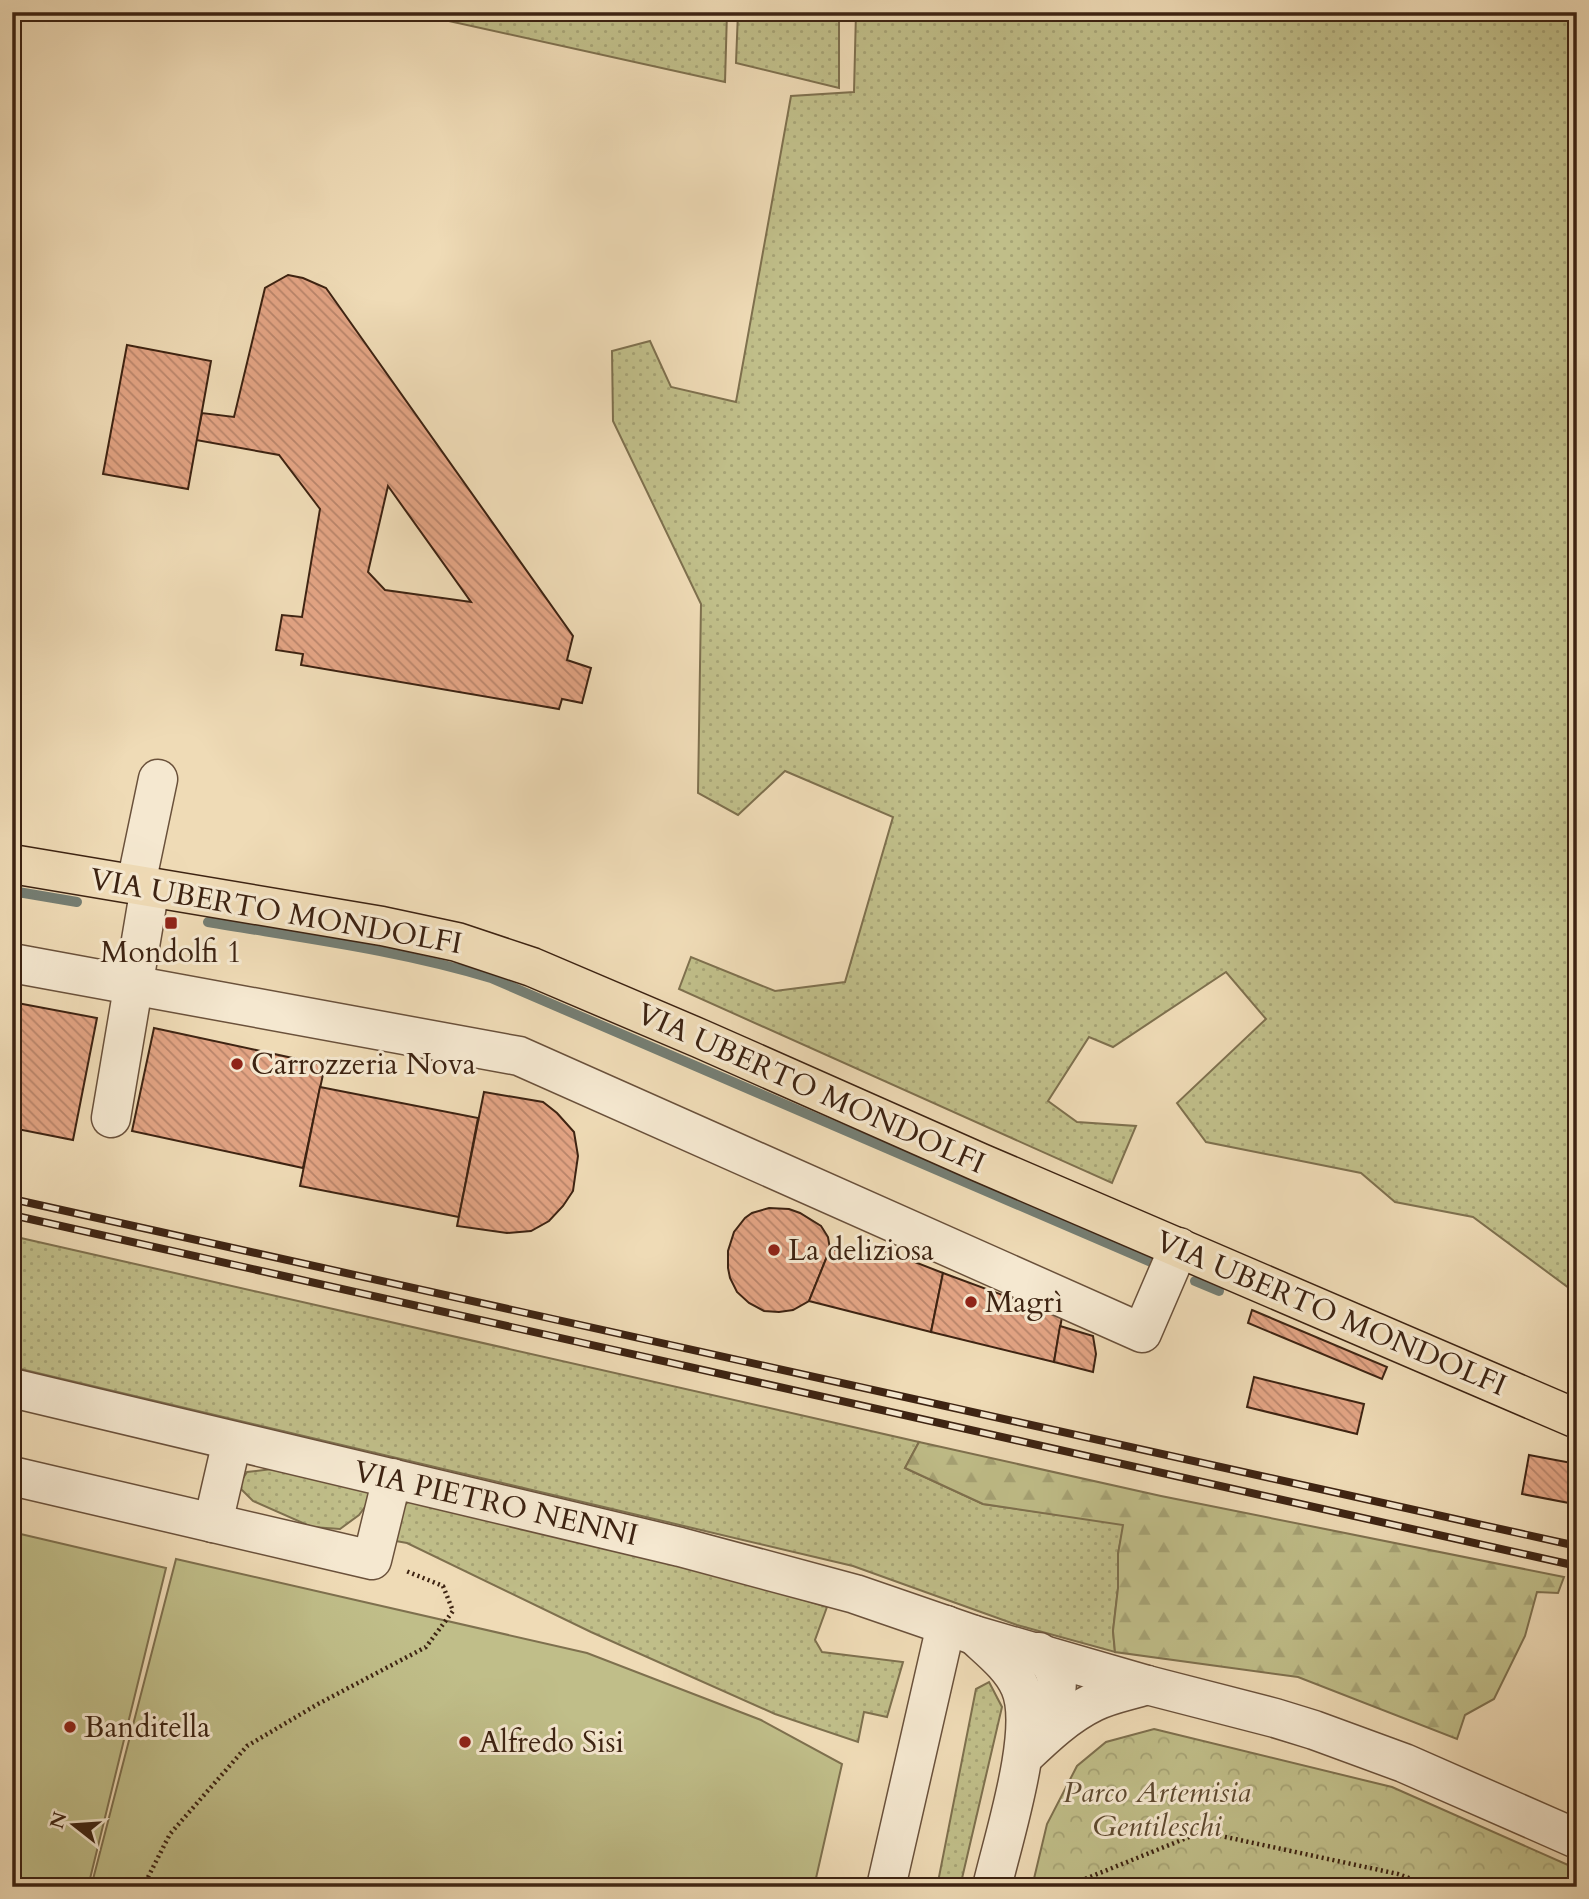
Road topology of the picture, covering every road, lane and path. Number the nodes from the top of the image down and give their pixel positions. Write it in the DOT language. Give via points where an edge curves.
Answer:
graph roads {
  1 [pos="158,779"];
  2 [pos="12,864"];
  3 [pos="143,886"];
  4 [pos="12,963"];
  5 [pos="134,986"];
  6 [pos="111,1118"];
  7 [pos="1179,1247"];
  8 [pos="12,1388"];
  9 [pos="1577,1419"];
  10 [pos="232,1441"];
  11 [pos="12,1476"];
  12 [pos="391,1478"];
  13 [pos="213,1523"];
  14 [pos="372,1560"];
  15 [pos="960,1630"];
  16 [pos="1039,1652"];
  17 [pos="1147,1685"];
  18 [pos="1024,1756"];
  19 [pos="1577,1839"];
  20 [pos="143,1887"];
  21 [pos="886,1887"];
  22 [pos="992,1887"];
  23 [pos="1065,1887"];
  24 [pos="1434,1887"];
  1 -- 3 [label="street"];
  2 -- 3 [label="main road, VIA UBERTO MONDOLFI"];
  3 -- 5 [label="street"];
  3 -- 7 [label="main road, VIA UBERTO MONDOLFI" via="426,934 507,958"];
  4 -- 5 [label="street"];
  5 -- 6 [label="street"];
  5 -- 7 [label="street" via="519,1056 1142,1333"];
  7 -- 9 [label="main road, VIA UBERTO MONDOLFI"];
  8 -- 10 [label="street, VIA PIETRO NENNI"];
  10 -- 12 [label="street, VIA PIETRO NENNI"];
  10 -- 13 [label="street"];
  11 -- 13 [label="street"];
  12 -- 14 [label="street"];
  12 -- 15 [label="street, VIA PIETRO NENNI" via="681,1547 855,1594"];
  13 -- 14 [label="street"];
  14 -- 20 [label="path" via="443,1586 453,1611 426,1647 247,1746 170,1833"];
  15 -- 16 [label="street, VIA PIETRO NENNI"];
  15 -- 18 [label="street, VIA PIETRO NENNI" via="1010,1670 1020,1688 1025,1709"];
  15 -- 21 [label="street"];
  16 -- 17 [label="street, VIA PIETRO NENNI"];
  16 -- 18 [label="street" via="1054,1667 1057,1688"];
  17 -- 18 [label="street" via="1083,1708"];
  17 -- 19 [label="street, VIA PIETRO NENNI" via="1350,1742"];
  18 -- 22 [label="street"];
  23 -- 24 [label="path" via="1207,1833 1398,1874"];
}
